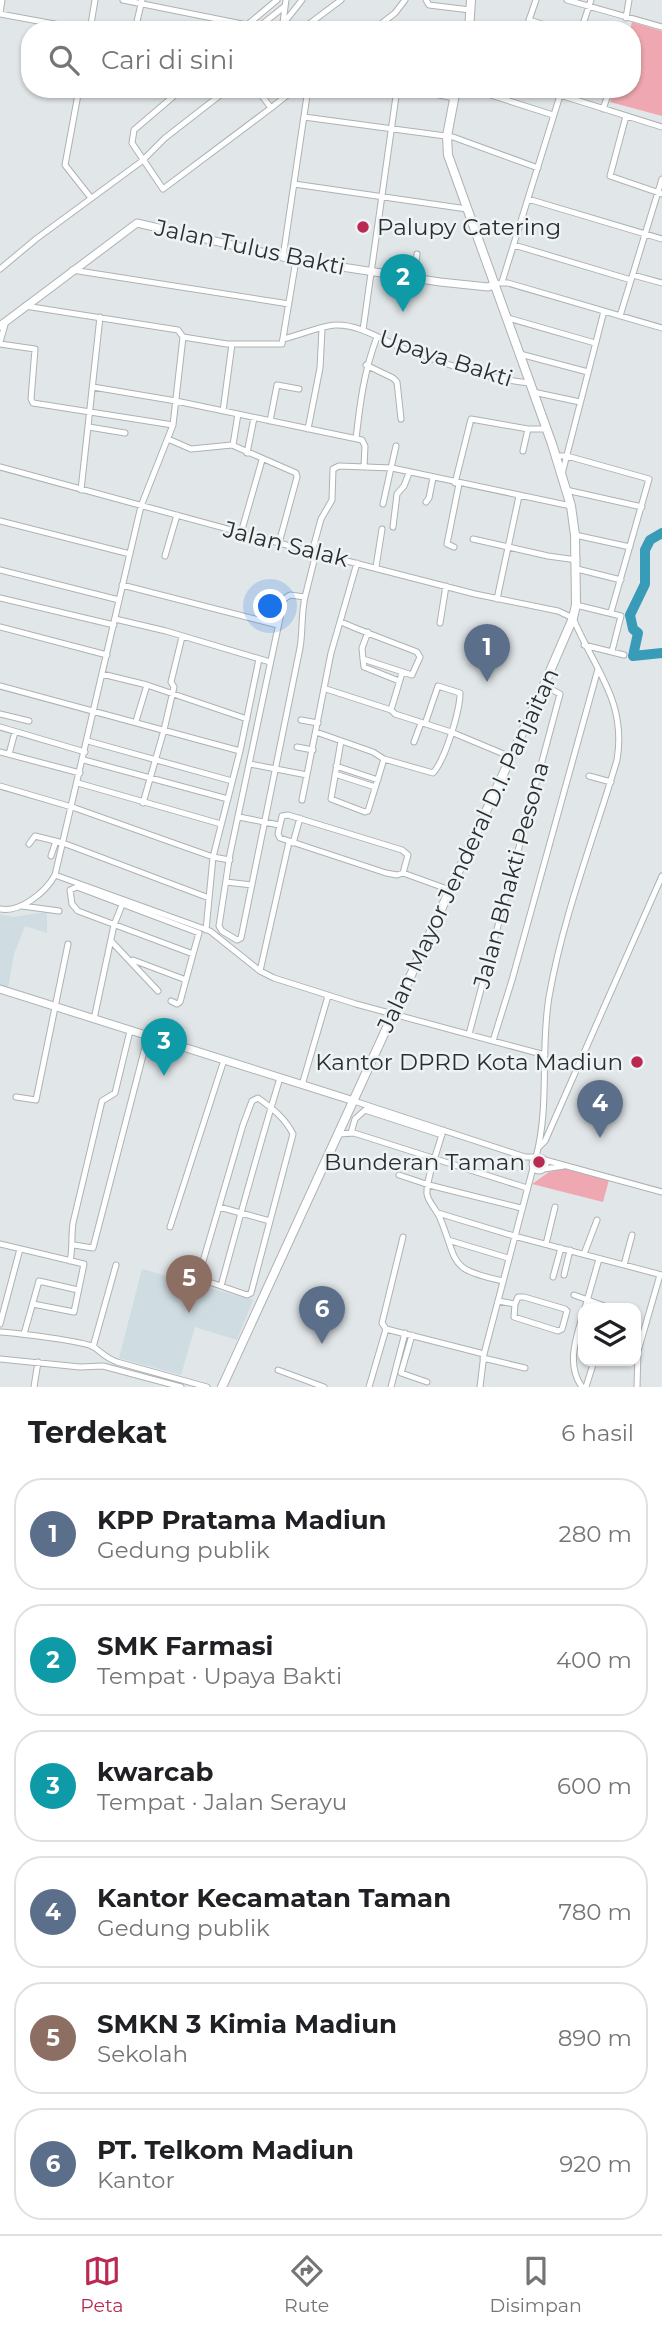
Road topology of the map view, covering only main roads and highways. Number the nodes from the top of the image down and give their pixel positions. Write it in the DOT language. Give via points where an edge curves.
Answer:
graph roads {
  1 [pos="471,0"];
  2 [pos="469,21"];
  3 [pos="454,98"];
  4 [pos="499,283"];
  5 [pos="3,324"];
  6 [pos="0,989"];
  7 [pos="354,1101"];
  8 [pos="222,1387"];
  1 -- 2 [label="highway"];
  3 -- 4 [label="highway, Jalan Mayor Jenderal D.I. Panjaitan" via="448,155"];
  4 -- 5 [label="main road, Jalan Tulus Bakti" via="488,287 296,260 139,222"];
  4 -- 7 [label="highway, Jalan Mayor Jenderal D.I. Panjaitan" via="571,506 576,605 512,757"];
  6 -- 7 [label="main road"];
  7 -- 8 [label="highway, Jalan Mayor Jenderal D.I. Panjaitan"];
}
